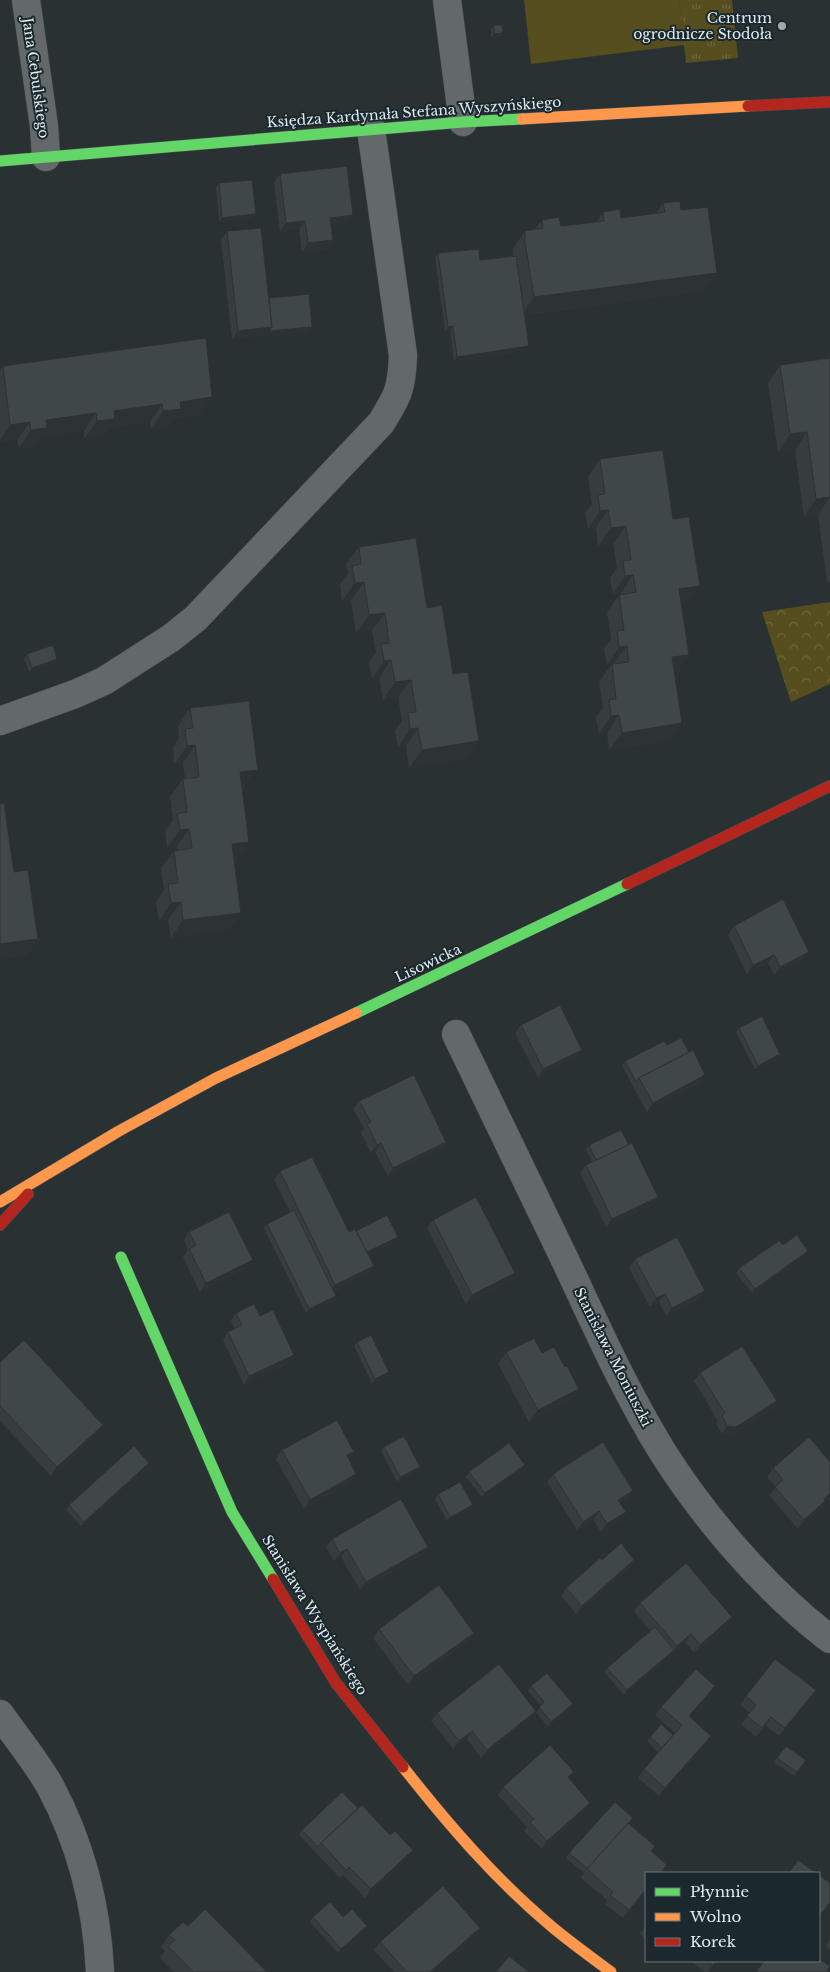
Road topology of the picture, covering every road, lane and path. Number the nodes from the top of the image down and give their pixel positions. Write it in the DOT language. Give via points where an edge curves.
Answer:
graph roads {
  1 [pos="26,0"];
  2 [pos="447,0"];
  3 [pos="830,102"];
  4 [pos="463,122"];
  5 [pos="371,129"];
  6 [pos="46,157"];
  7 [pos="0,161"];
  8 [pos="0,721"];
  9 [pos="830,786"];
  10 [pos="456,1034"];
  11 [pos="44,1176"];
  12 [pos="0,1202"];
  13 [pos="0,1225"];
  14 [pos="121,1258"];
  15 [pos="830,1639"];
  16 [pos="0,1714"];
  17 [pos="100,1972"];
  18 [pos="611,1972"];
  1 -- 6 [label="street, Jana Cebulskiego"];
  2 -- 4 [label="street"];
  3 -- 4 [label="street, Księdza Kardynała Stefana Wyszyńskiego"];
  4 -- 5 [label="street, Księdza Kardynała Stefana Wyszyńskiego"];
  5 -- 6 [label="street, Księdza Kardynała Stefana Wyszyńskiego"];
  5 -- 8 [label="street" via="403,355 402,377 395,401 381,423 196,618 104,682"];
  6 -- 7 [label="street, Księdza Kardynała Stefana Wyszyńskiego"];
  9 -- 11 [label="street, Lisowicka" via="430,979 216,1078"];
  10 -- 15 [label="street, Stanisława Moniuszki" via="614,1363 662,1451 702,1507 754,1569 810,1624"];
  11 -- 12 [label="street, Lisowicka"];
  11 -- 13 [label="street, Lisowicka"];
  14 -- 18 [label="street, Stanisława Wyspiańskiego" via="232,1512 336,1683 447,1823 489,1868 550,1925"];
  16 -- 17 [label="street" via="49,1784 68,1822 86,1871 94,1906"];
}
